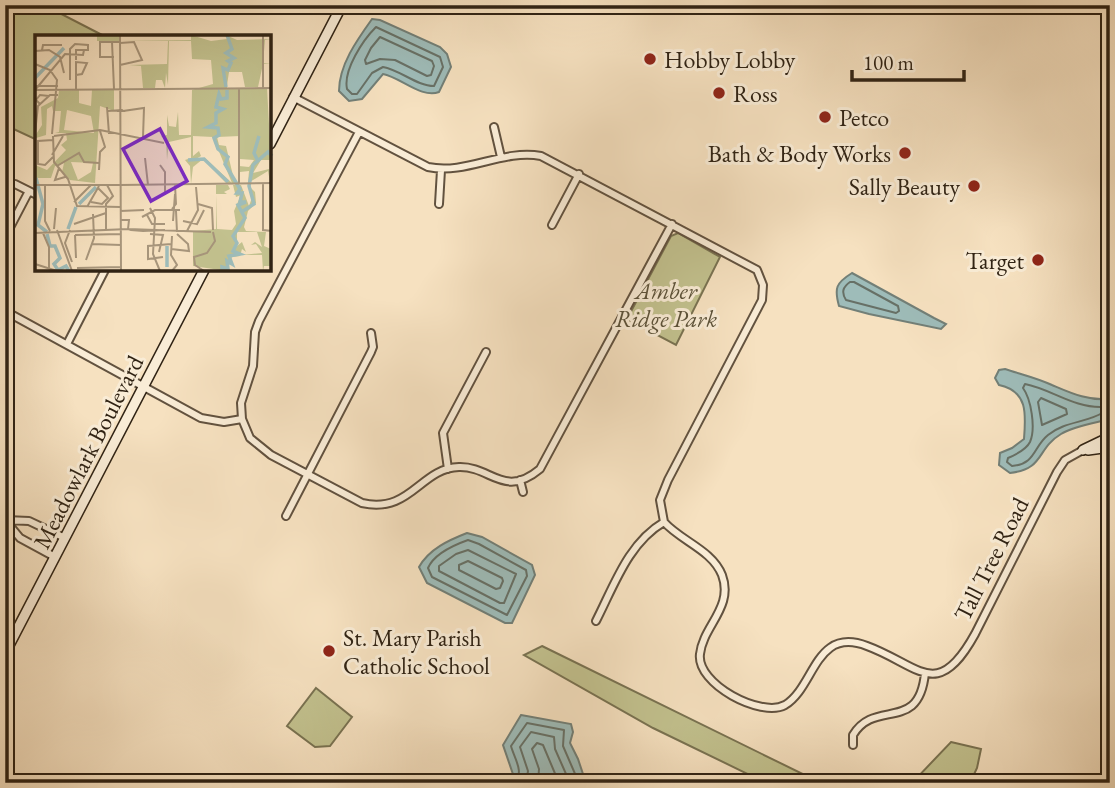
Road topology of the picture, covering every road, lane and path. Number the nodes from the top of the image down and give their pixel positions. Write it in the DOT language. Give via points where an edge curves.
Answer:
graph roads {
  1 [pos="342,5"];
  2 [pos="293,97"];
  3 [pos="494,127"];
  4 [pos="359,132"];
  5 [pos="271,142"];
  6 [pos="501,157"];
  7 [pos="441,170"];
  8 [pos="579,174"];
  9 [pos="15,184"];
  10 [pos="29,191"];
  11 [pos="35,194"];
  12 [pos="439,204"];
  13 [pos="671,224"];
  14 [pos="552,225"];
  15 [pos="5,237"];
  16 [pos="104,271"];
  17 [pos="203,271"];
  18 [pos="5,311"];
  19 [pos="371,333"];
  20 [pos="66,344"];
  21 [pos="486,352"];
  22 [pos="143,388"];
  23 [pos="242,419"];
  24 [pos="1110,437"];
  25 [pos="1110,447"];
  26 [pos="1083,450"];
  27 [pos="448,468"];
  28 [pos="307,475"];
  29 [pos="520,480"];
  30 [pos="523,492"];
  31 [pos="286,516"];
  32 [pos="6,520"];
  33 [pos="664,522"];
  34 [pos="65,538"];
  35 [pos="55,557"];
  36 [pos="596,621"];
  37 [pos="5,653"];
  38 [pos="925,673"];
  39 [pos="853,745"];
  1 -- 2 [label="street"];
  2 -- 4 [label="street"];
  2 -- 5 [label="street"];
  3 -- 6 [label="street"];
  4 -- 7 [label="street"];
  4 -- 23 [label="street" via="259,321 253,366 242,398"];
  6 -- 7 [label="street"];
  6 -- 8 [label="street" via="541,156"];
  7 -- 12 [label="street"];
  8 -- 13 [label="street"];
  8 -- 14 [label="street"];
  9 -- 10 [label="street"];
  10 -- 11 [label="street"];
  10 -- 15 [label="street"];
  13 -- 29 [label="street" via="545,462"];
  13 -- 33 [label="street" via="753,268 767,285 668,480 660,499"];
  16 -- 20 [label="street"];
  17 -- 22 [label="street, Meadowlark Boulevard"];
  18 -- 20 [label="street"];
  19 -- 28 [label="street" via="371,352"];
  20 -- 22 [label="street"];
  21 -- 27 [label="street" via="443,433"];
  22 -- 23 [label="street" via="201,418"];
  22 -- 34 [label="street, Meadowlark Boulevard"];
  23 -- 28 [label="street" via="257,446"];
  24 -- 26 [label="street, Tall Tree Road"];
  25 -- 26 [label="street"];
  26 -- 38 [label="street, Tall Tree Road" via="1065,460 1057,472 962,657 945,670"];
  27 -- 28 [label="street" via="402,499 379,505 354,499"];
  27 -- 29 [label="street" via="466,467 499,480"];
  28 -- 31 [label="street"];
  29 -- 30 [label="street"];
  32 -- 34 [label="street" via="29,521"];
  32 -- 35 [label="street" via="20,538"];
  33 -- 36 [label="street" via="636,545"];
  33 -- 38 [label="street" via="710,558 722,576 723,600 699,658 705,676 723,689 759,707 777,708 795,696 825,651 847,643 866,645"];
  34 -- 35 [label="street, Meadowlark Boulevard"];
  35 -- 37 [label="street, Meadowlark Boulevard"];
  38 -- 39 [label="street" via="922,691 911,707 869,718 853,735"];
}
